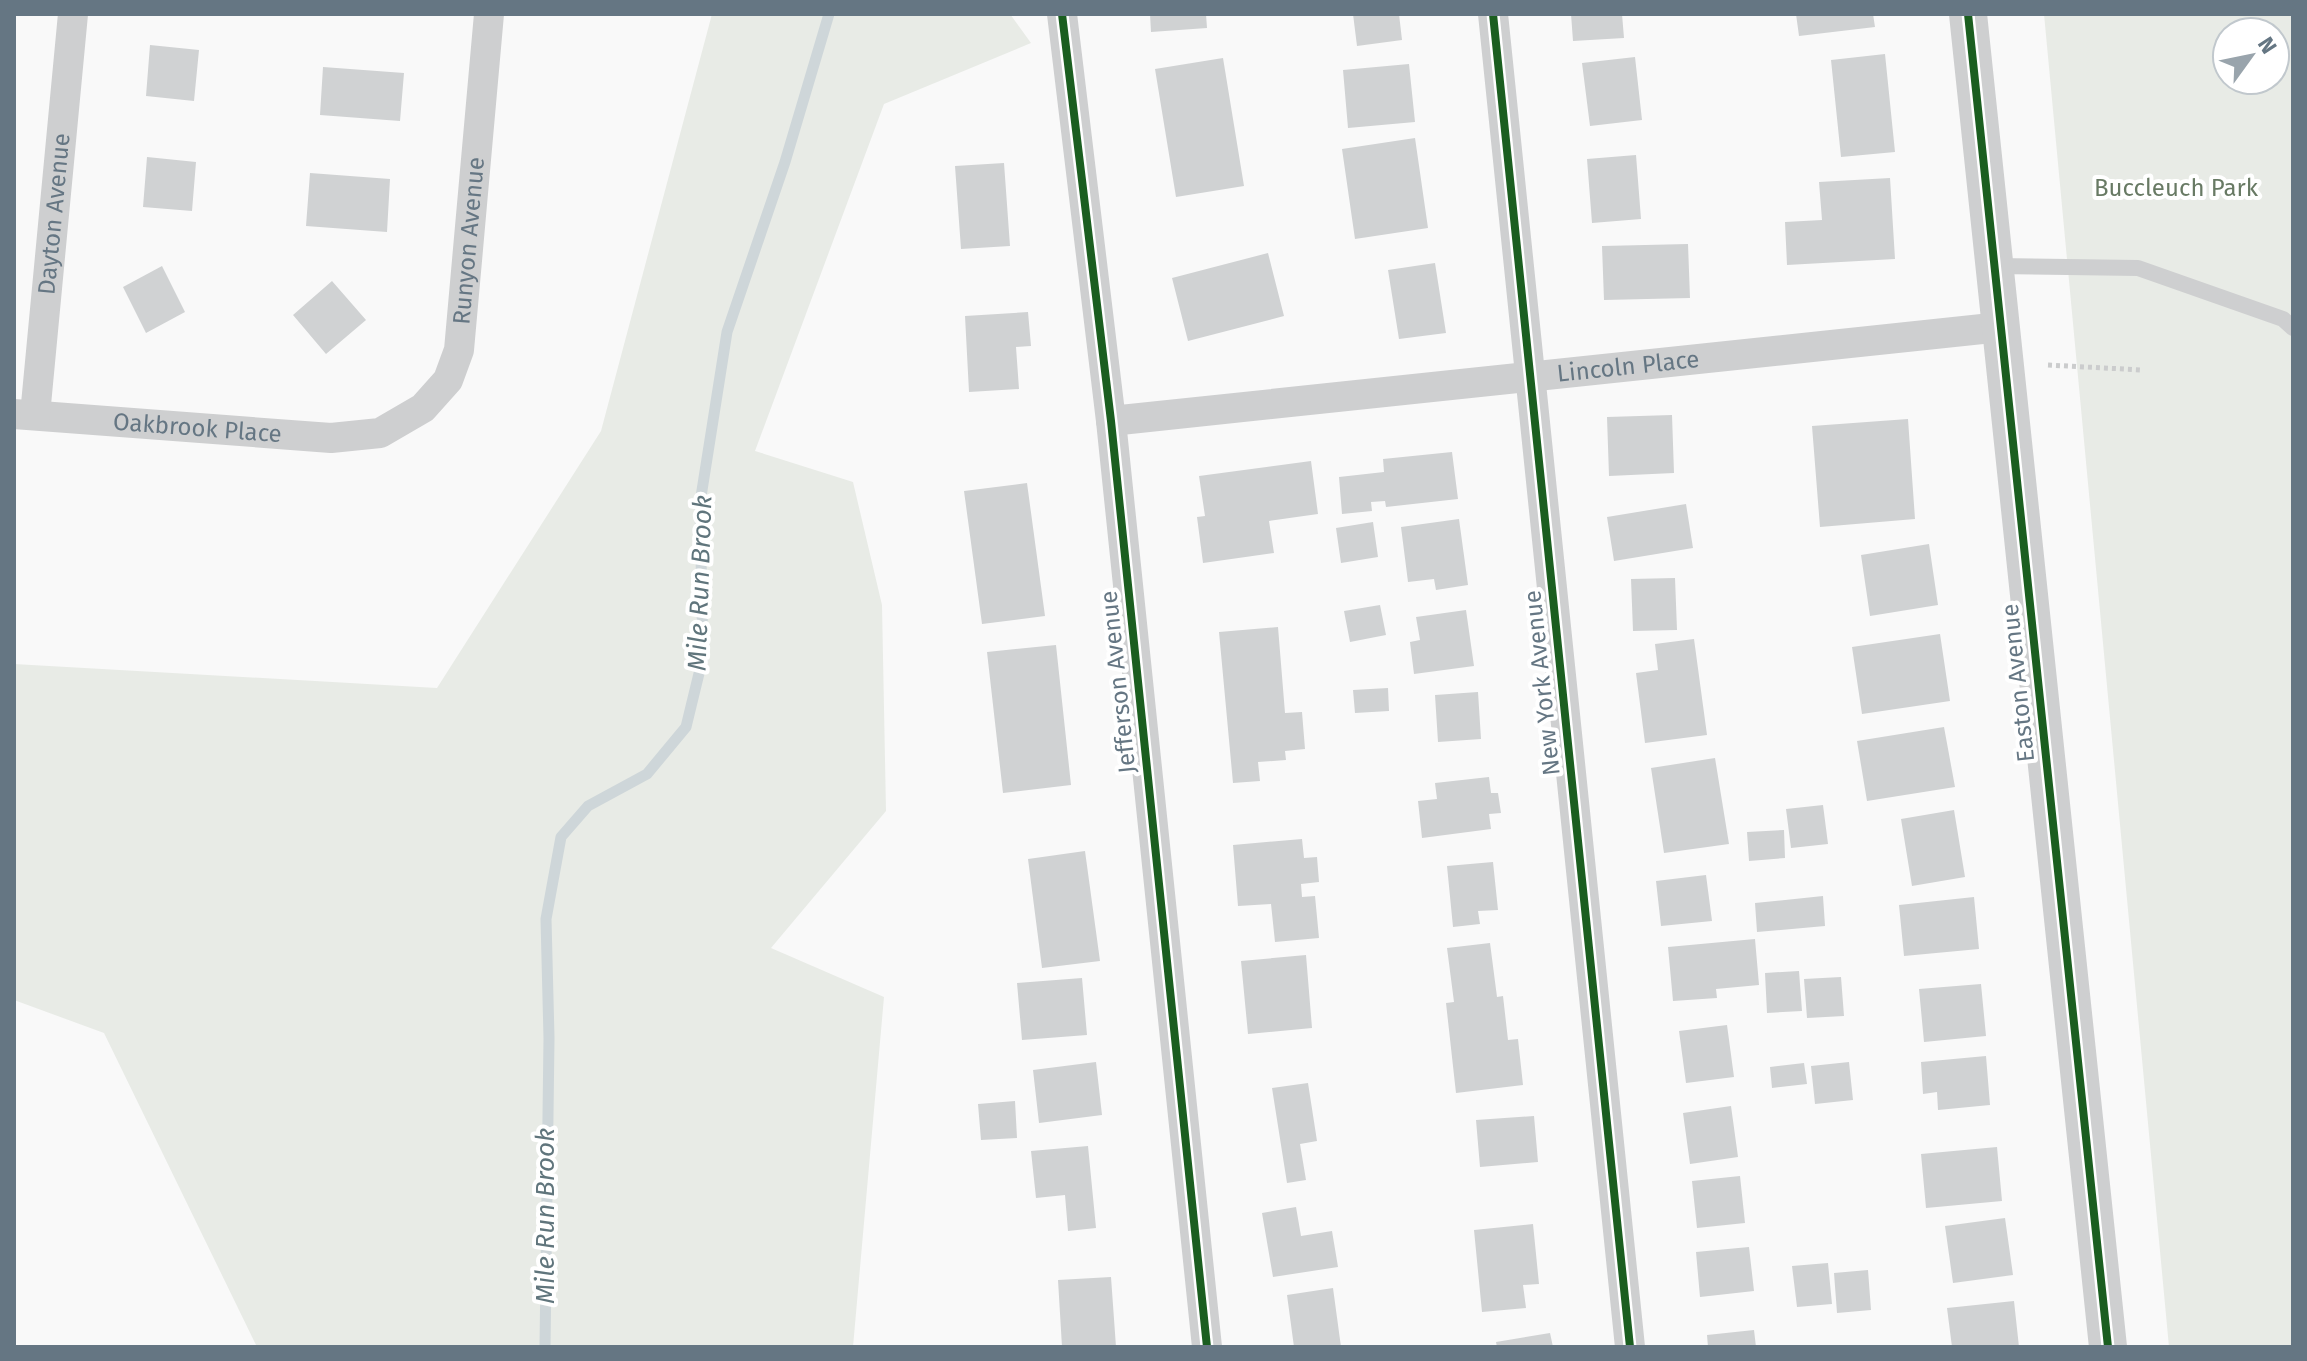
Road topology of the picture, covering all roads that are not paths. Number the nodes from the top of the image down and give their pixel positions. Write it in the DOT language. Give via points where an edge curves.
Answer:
graph roads {
  1 [pos="73,14"];
  2 [pos="489,14"];
  3 [pos="1062,14"];
  4 [pos="1493,14"];
  5 [pos="1968,14"];
  6 [pos="1995,266"];
  7 [pos="2001,327"];
  8 [pos="2293,328"];
  9 [pos="1530,377"];
  10 [pos="24,414"];
  11 [pos="1111,421"];
  12 [pos="380,433"];
  13 [pos="1207,1347"];
  14 [pos="1630,1347"];
  15 [pos="2108,1347"];
  1 -- 10 [label="street, Dayton Avenue"];
  2 -- 12 [label="street, Runyon Avenue" via="459,350 448,380 423,408"];
  3 -- 11 [label="street, Jefferson Avenue"];
  4 -- 9 [label="street, New York Avenue"];
  5 -- 6 [label="street, Easton Avenue"];
  6 -- 7 [label="street, Easton Avenue"];
  6 -- 8 [label="lane" via="2138,268 2283,319"];
  7 -- 9 [label="street, Lincoln Place"];
  7 -- 15 [label="street, Easton Avenue"];
  9 -- 11 [label="street, Lincoln Place"];
  9 -- 14 [label="street, New York Avenue"];
  10 -- 12 [label="street, Oakbrook Place" via="331,438"];
  11 -- 13 [label="street, Jefferson Avenue"];
}
